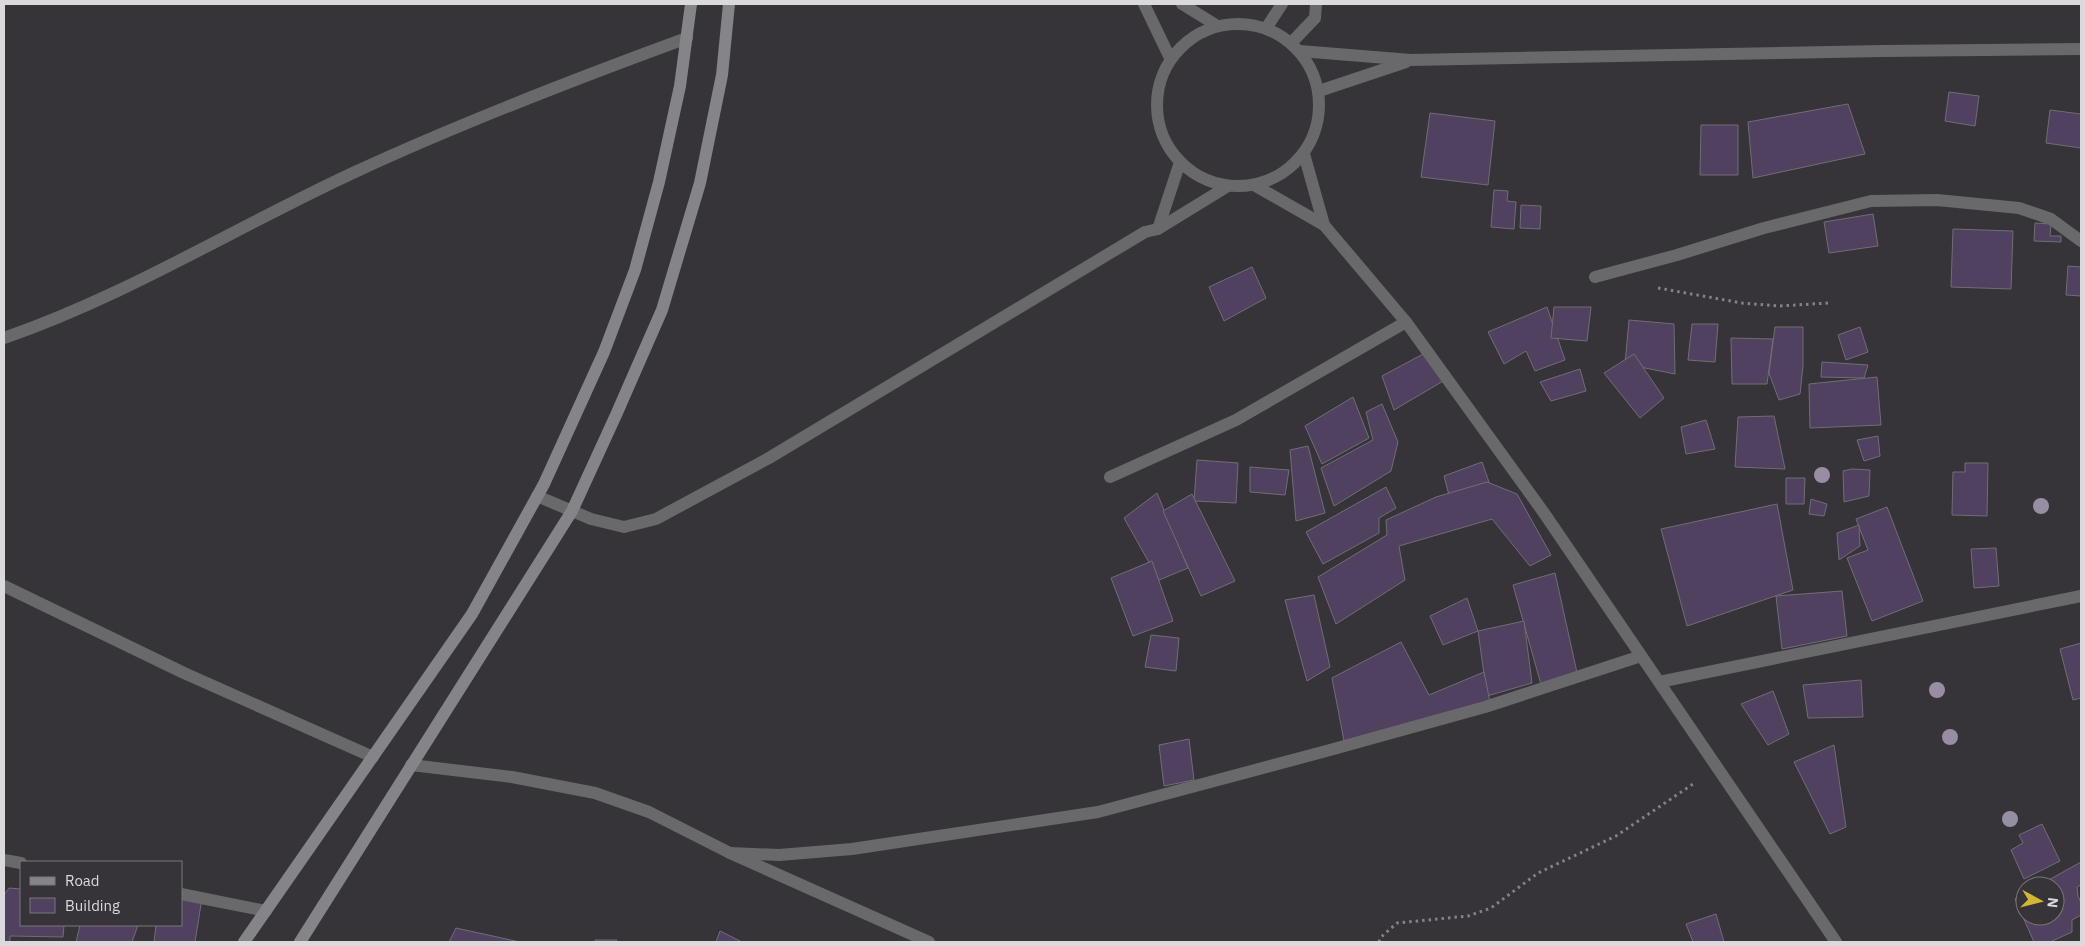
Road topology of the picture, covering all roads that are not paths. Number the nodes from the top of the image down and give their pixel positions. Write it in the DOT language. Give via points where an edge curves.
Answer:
graph roads {
  1 [pos="691,4"];
  2 [pos="729,4"];
  3 [pos="1144,4"];
  4 [pos="1182,4"];
  5 [pos="1282,4"];
  6 [pos="1316,4"];
  7 [pos="1216,25"];
  8 [pos="1267,27"];
  9 [pos="687,38"];
  10 [pos="1296,46"];
  11 [pos="2081,49"];
  12 [pos="1170,58"];
  13 [pos="1411,60"];
  14 [pos="1319,92"];
  15 [pos="1304,154"];
  16 [pos="1180,162"];
  17 [pos="1254,185"];
  18 [pos="1228,186"];
  19 [pos="1324,225"];
  20 [pos="1158,229"];
  21 [pos="2081,241"];
  22 [pos="1595,276"];
  23 [pos="1406,322"];
  24 [pos="4,338"];
  25 [pos="1110,477"];
  26 [pos="537,496"];
  27 [pos="572,511"];
  28 [pos="4,586"];
  29 [pos="2081,596"];
  30 [pos="1641,656"];
  31 [pos="1659,682"];
  32 [pos="373,757"];
  33 [pos="411,765"];
  34 [pos="730,853"];
  35 [pos="4,860"];
  36 [pos="20,863"];
  37 [pos="182,894"];
  38 [pos="266,911"];
  39 [pos="244,942"];
  40 [pos="300,942"];
  41 [pos="929,942"];
  42 [pos="1836,942"];
  1 -- 9 [label="main road"];
  2 -- 27 [label="main road" via="722,75 700,183 662,310"];
  3 -- 12 [label="street"];
  4 -- 7 [label="street"];
  5 -- 8 [label="street"];
  6 -- 10 [label="street" via="1315,18"];
  7 -- 8 [label="street"];
  7 -- 12 [label="street" via="1190,38"];
  8 -- 10 [label="street"];
  9 -- 24 [label="street" via="536,94 354,172 148,278 54,320"];
  9 -- 26 [label="main road" via="660,182 635,270 604,352"];
  10 -- 13 [label="street"];
  10 -- 14 [label="street" via="1313,70"];
  11 -- 13 [label="street"];
  12 -- 16 [label="street" via="1160,84 1157,111 1164,138"];
  13 -- 14 [label="street"];
  14 -- 15 [label="street" via="1318,125"];
  15 -- 17 [label="street" via="1272,179"];
  15 -- 19 [label="street"];
  16 -- 18 [label="street" via="1202,178"];
  16 -- 20 [label="street"];
  17 -- 18 [label="street"];
  17 -- 19 [label="street"];
  18 -- 20 [label="street"];
  19 -- 23 [label="street"];
  20 -- 27 [label="street" via="1145,232 769,458 656,519 624,527"];
  21 -- 22 [label="street" via="2051,220 2019,208 1937,200 1871,201"];
  23 -- 25 [label="street" via="1236,420"];
  23 -- 30 [label="street" via="1544,513"];
  26 -- 27 [label="street"];
  26 -- 32 [label="main road" via="472,614"];
  27 -- 33 [label="main road"];
  28 -- 32 [label="street" via="184,673"];
  29 -- 31 [label="street"];
  30 -- 31 [label="street"];
  30 -- 34 [label="street" via="1486,707 1098,812 852,849 779,854"];
  31 -- 42 [label="street"];
  32 -- 38 [label="main road"];
  33 -- 34 [label="street" via="512,777 595,793 649,812"];
  33 -- 40 [label="main road"];
  34 -- 41 [label="street"];
  35 -- 36 [label="street"];
  37 -- 38 [label="street"];
  38 -- 39 [label="main road"];
}
